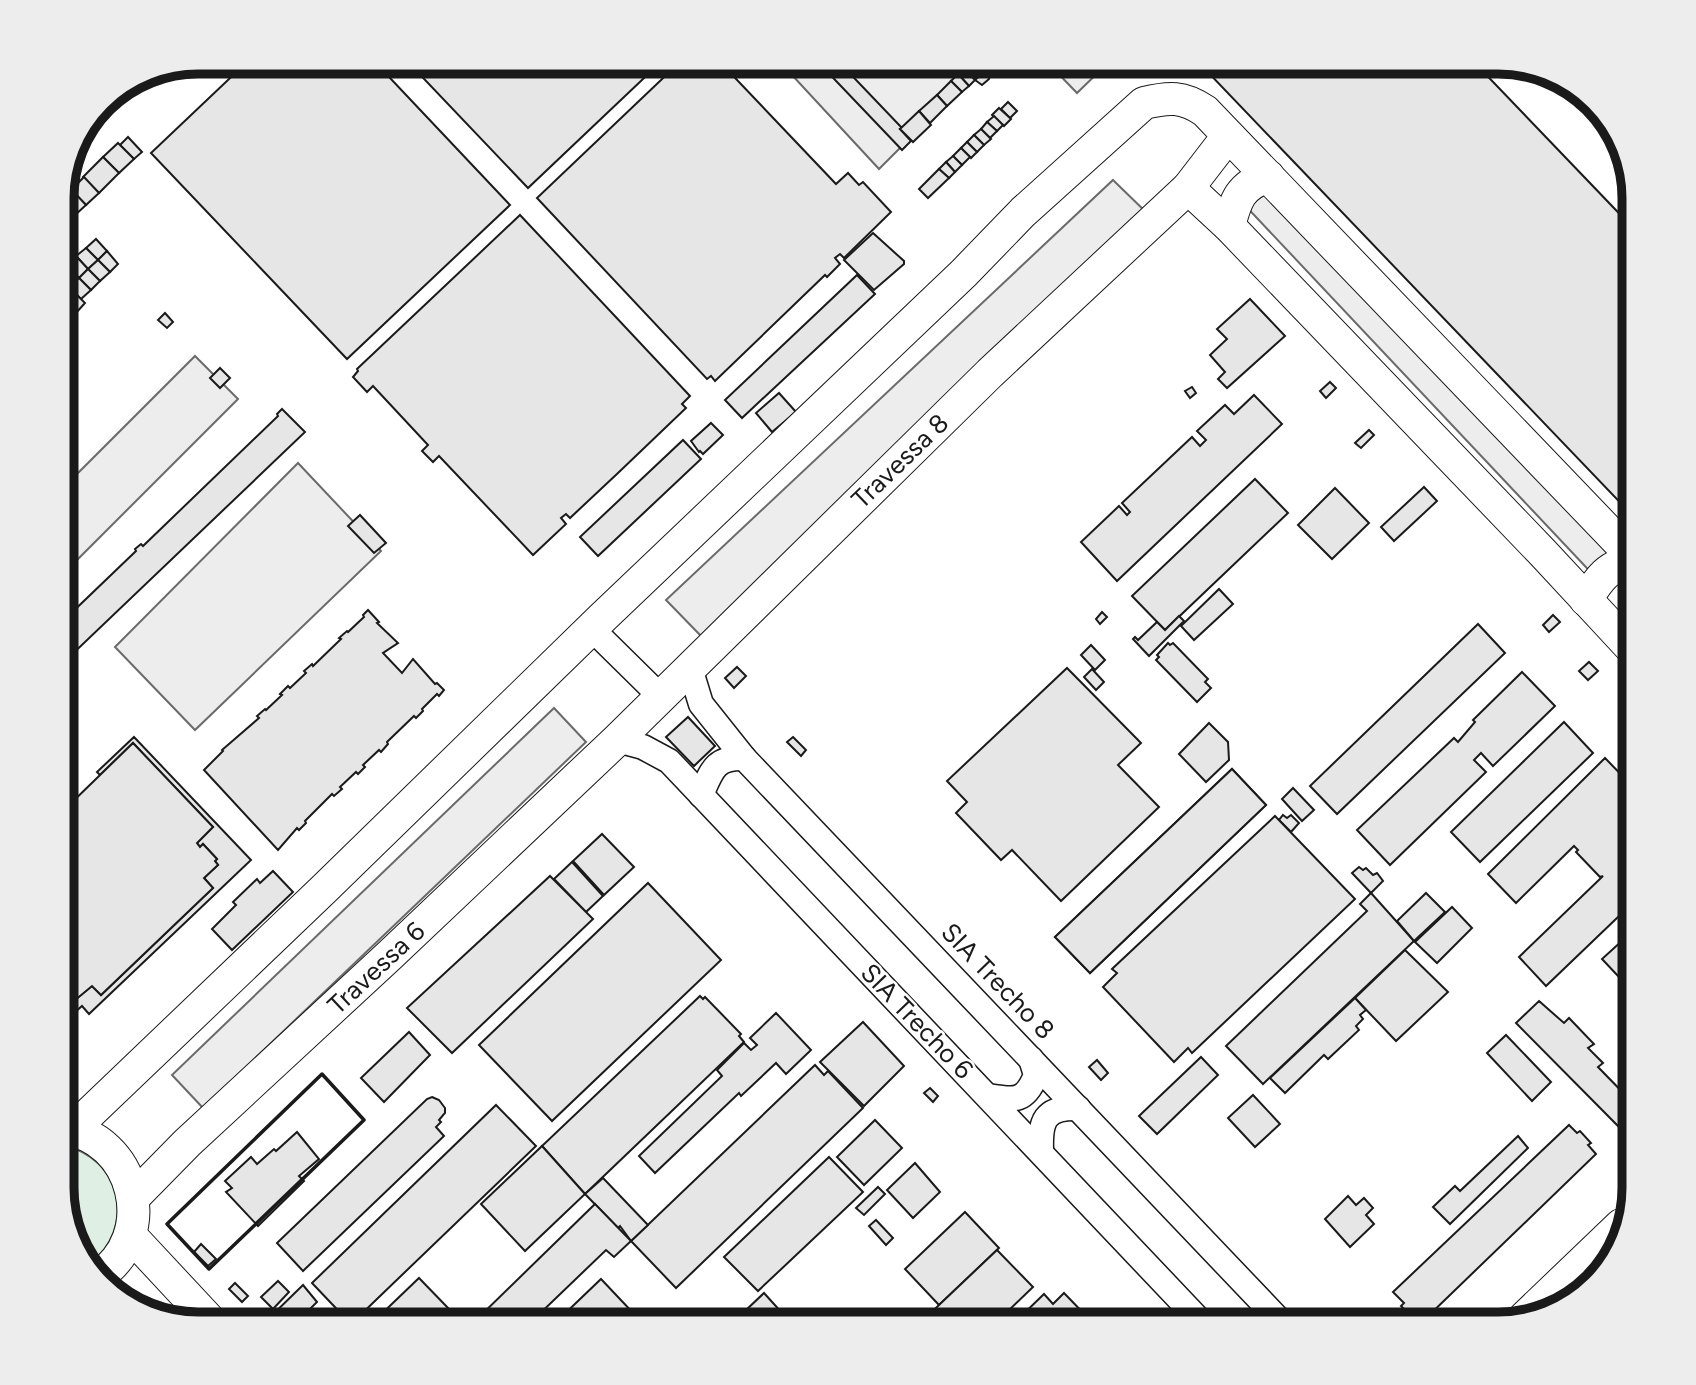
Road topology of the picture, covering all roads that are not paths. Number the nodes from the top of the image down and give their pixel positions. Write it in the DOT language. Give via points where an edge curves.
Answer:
graph roads {
  1 [pos="1228,136"];
  2 [pos="1268,176"];
  3 [pos="1188,188"];
  4 [pos="1229,226"];
  5 [pos="1622,546"];
  6 [pos="1622,563"];
  7 [pos="1586,600"];
  8 [pos="591,628"];
  9 [pos="1622,638"];
  10 [pos="690,668"];
  11 [pos="660,696"];
  12 [pos="617,740"];
  13 [pos="744,758"];
  14 [pos="701,794"];
  15 [pos="1031,1059"];
  16 [pos="988,1096"];
  17 [pos="1078,1108"];
  18 [pos="74,1122"];
  19 [pos="74,1132"];
  20 [pos="1041,1151"];
  21 [pos="134,1197"];
  22 [pos="1614,1231"];
  23 [pos="130,1235"];
  24 [pos="107,1271"];
  25 [pos="1537,1305"];
  26 [pos="202,1312"];
  27 [pos="1192,1312"];
  28 [pos="1272,1312"];
  1 -- 2 [label="main road"];
  1 -- 3 [label="main road, Travessa 8"];
  1 -- 8 [label="main road" via="1196,106 1170,97 1144,103 1023,212"];
  2 -- 4 [label="main road" via="1242,191"];
  2 -- 5 [label="main road"];
  3 -- 4 [label="main road"];
  3 -- 10 [label="main road, Travessa 8" via="990,373"];
  4 -- 7 [label="main road"];
  6 -- 7 [label="main road" via="1596,584"];
  7 -- 9 [label="main road"];
  8 -- 11 [label="street"];
  8 -- 18 [label="main road" via="323,890"];
  10 -- 11 [label="main road, Travessa 8"];
  10 -- 13 [label="street, SIA Trecho 8" via="701,704"];
  11 -- 12 [label="main road, Travessa 8"];
  12 -- 14 [label="street, SIA Trecho 6" via="669,761"];
  12 -- 21 [label="main road, Travessa 6"];
  13 -- 14 [label="street" via="723,761"];
  13 -- 15 [label="street, SIA Trecho 8"];
  14 -- 16 [label="street, SIA Trecho 6"];
  15 -- 16 [label="street" via="1036,1074 1019,1098"];
  15 -- 17 [label="street, SIA Trecho 8"];
  16 -- 20 [label="street, SIA Trecho 6"];
  17 -- 20 [label="street" via="1050,1113 1040,1129"];
  17 -- 28 [label="street, SIA Trecho 8"];
  19 -- 21 [label="main road" via="94,1139 113,1154 127,1174"];
  20 -- 27 [label="street, SIA Trecho 6"];
  21 -- 23 [label="main road"];
  22 -- 25 [label="main road"];
  23 -- 24 [label="main road"];
  23 -- 26 [label="main road"];
}
